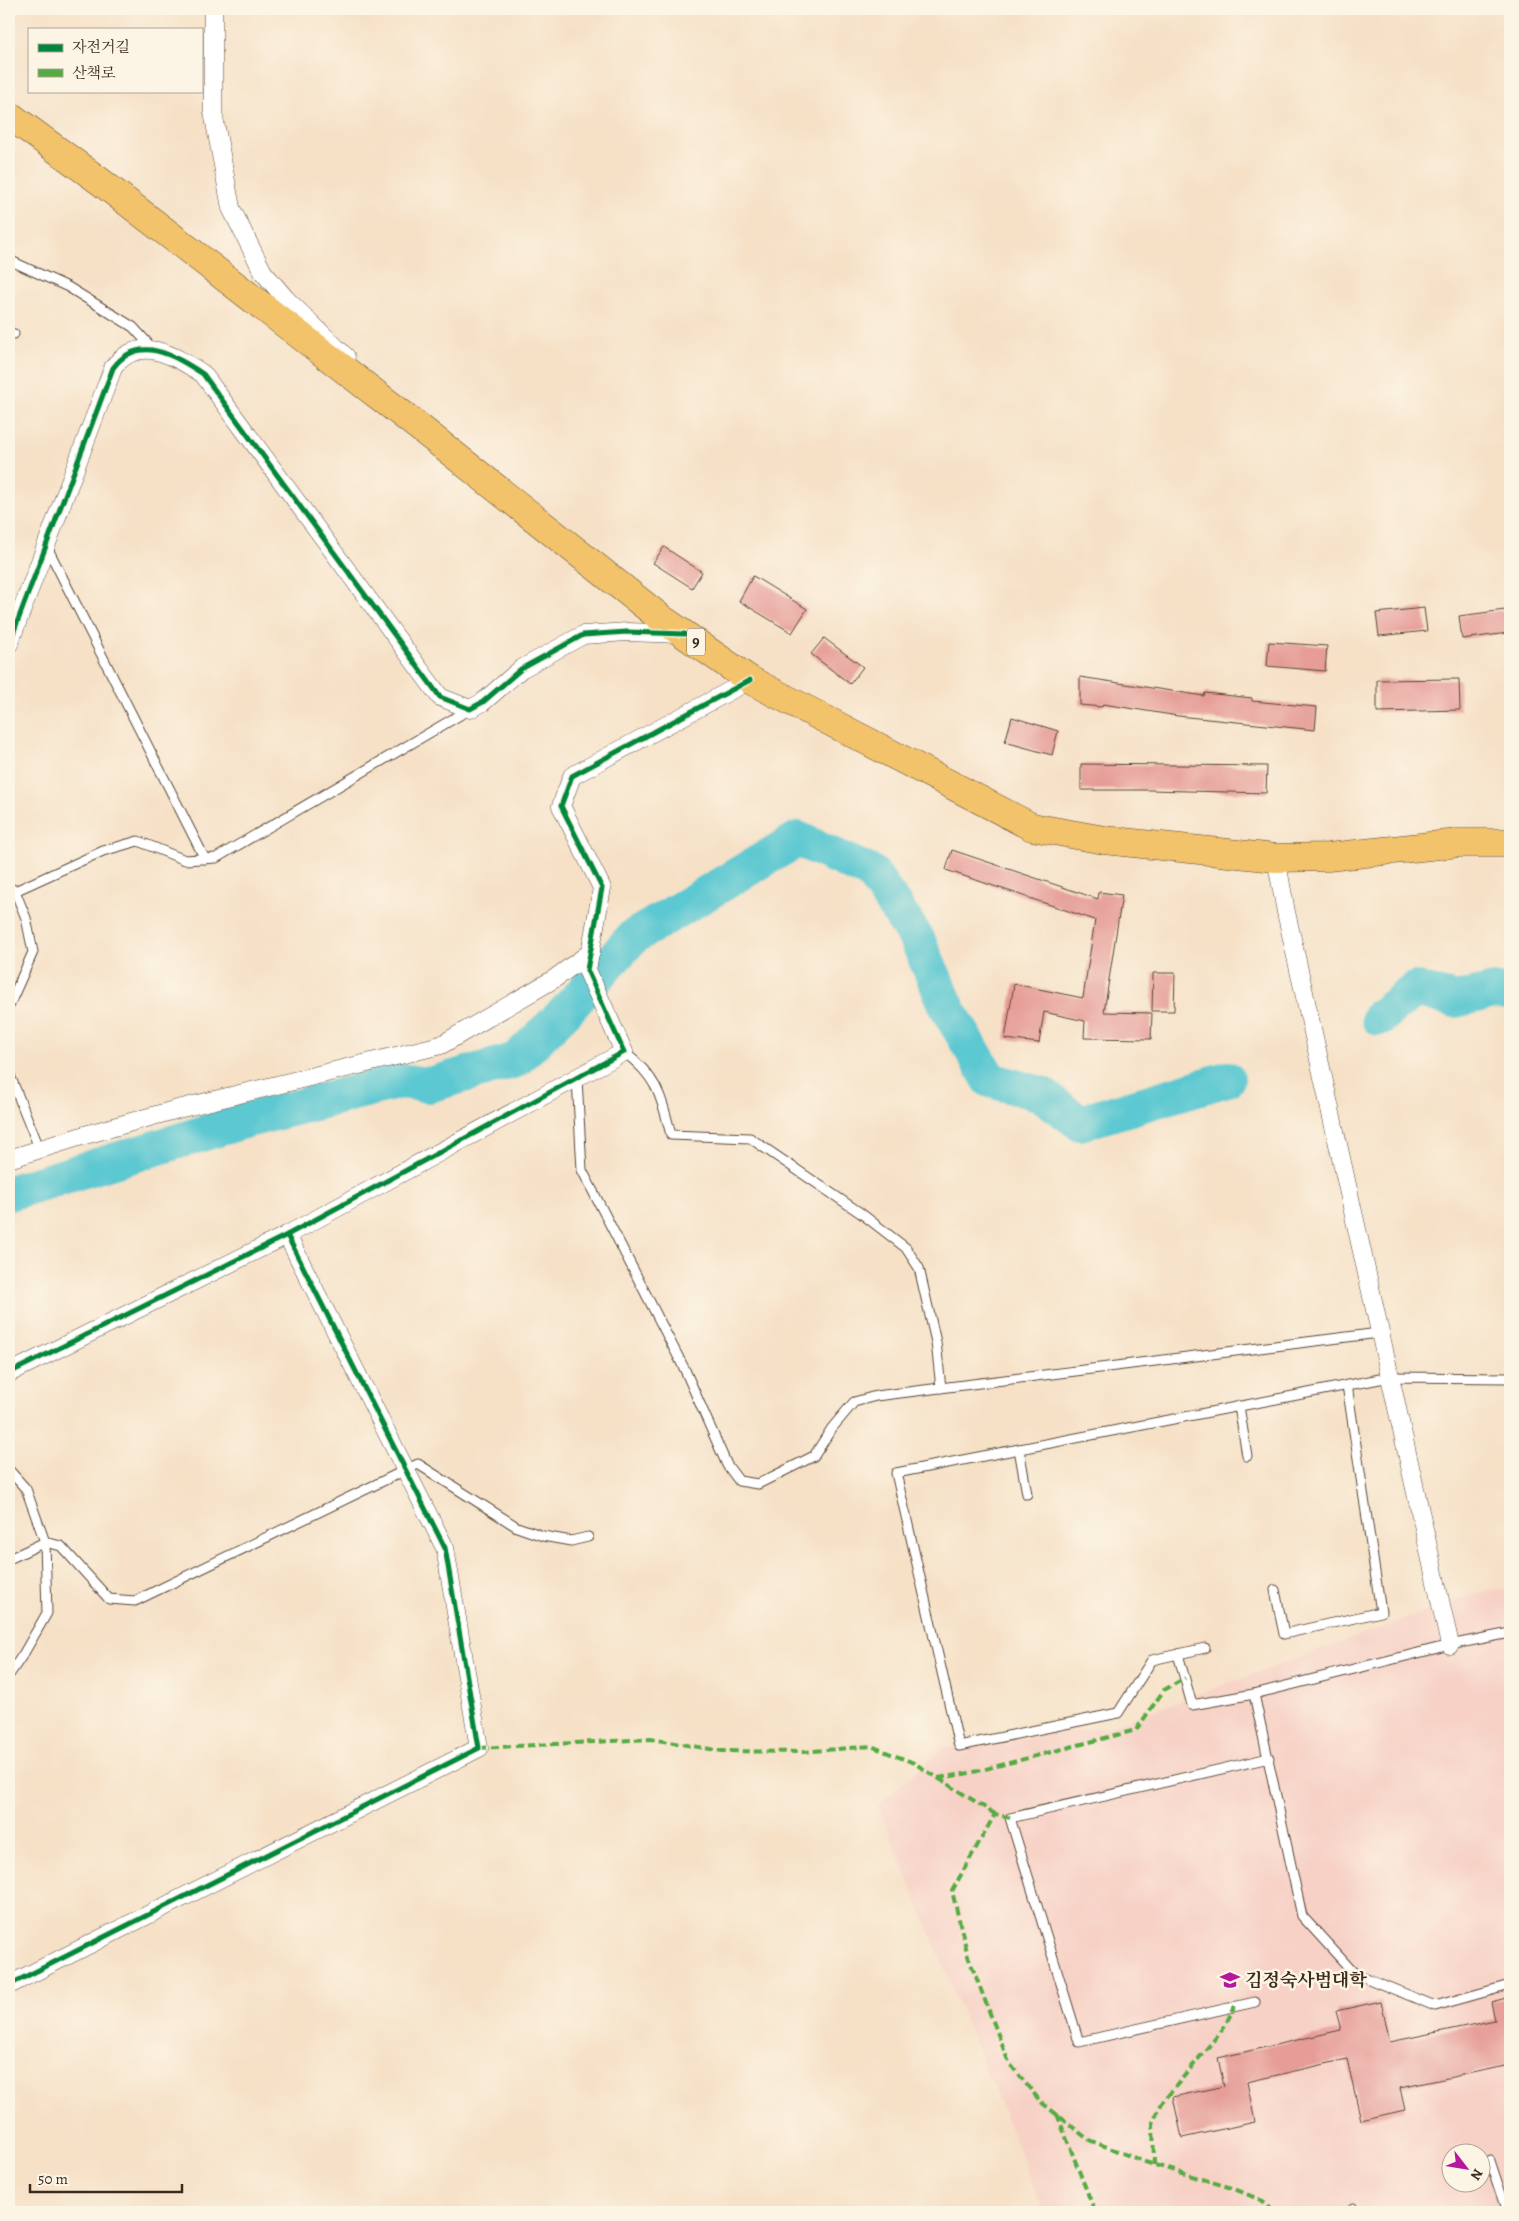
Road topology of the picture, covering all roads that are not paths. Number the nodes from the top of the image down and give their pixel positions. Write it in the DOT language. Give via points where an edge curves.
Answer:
graph roads {
  1 [pos="213,9"];
  2 [pos="9,116"];
  3 [pos="9,260"];
  4 [pos="153,349"];
  5 [pos="415,424"];
  6 [pos="46,545"];
  7 [pos="685,634"];
  8 [pos="9,642"];
  9 [pos="750,680"];
  10 [pos="470,709"];
  11 [pos="1510,842"];
  12 [pos="1276,858"];
  13 [pos="206,859"];
  14 [pos="12,889"];
  15 [pos="590,952"];
  16 [pos="9,1006"];
  17 [pos="624,1052"];
  18 [pos="9,1073"];
  19 [pos="577,1078"];
  20 [pos="40,1150"];
  21 [pos="9,1159"];
  22 [pos="288,1235"];
  23 [pos="1379,1333"];
  24 [pos="9,1373"];
  25 [pos="1390,1377"];
  26 [pos="1510,1378"];
  27 [pos="1347,1385"];
  28 [pos="941,1388"];
  29 [pos="1239,1406"];
  30 [pos="1019,1449"];
  31 [pos="1247,1456"];
  32 [pos="405,1468"];
  33 [pos="9,1470"];
  34 [pos="1027,1494"];
  35 [pos="588,1537"];
  36 [pos="45,1542"];
  37 [pos="9,1559"];
  38 [pos="1275,1590"];
  39 [pos="1510,1633"];
  40 [pos="1450,1645"];
  41 [pos="1205,1648"];
  42 [pos="1178,1654"];
  43 [pos="9,1675"];
  44 [pos="1254,1694"];
  45 [pos="1268,1758"];
  46 [pos="9,1985"];
  47 [pos="1510,1985"];
  48 [pos="1255,2002"];
  49 [pos="1492,2167"];
  50 [pos="1506,2212"];
  1 -- 5 [label="street" via="213,112 231,208 263,272 286,299"];
  2 -- 5 [label="main road, 9" via="101,182"];
  3 -- 4 [label="lane" via="68,287 117,317 133,327"];
  4 -- 6 [label="street" via="121,358 113,368"];
  4 -- 10 [label="street" via="176,357 203,374 440,697"];
  5 -- 7 [label="main road, 9"];
  6 -- 8 [label="street"];
  6 -- 13 [label="lane"];
  7 -- 9 [label="main road, 9"];
  7 -- 10 [label="street" via="627,632 583,635 521,669 483,702"];
  9 -- 12 [label="main road, 9" via="1032,827 1104,840"];
  9 -- 15 [label="street" via="572,776 561,806 602,888"];
  10 -- 13 [label="lane" via="216,858"];
  11 -- 12 [label="main road, 9" via="1458,843 1328,857"];
  12 -- 23 [label="street"];
  13 -- 14 [label="lane" via="185,860 138,841 103,851"];
  14 -- 16 [label="lane" via="26,918 33,952"];
  15 -- 17 [label="street" via="587,970"];
  15 -- 20 [label="street" via="554,979 441,1045 178,1109"];
  17 -- 19 [label="street"];
  17 -- 28 [label="lane" via="643,1067 661,1097 670,1136 750,1138 906,1248 919,1268 936,1342"];
  18 -- 20 [label="lane"];
  19 -- 22 [label="street"];
  19 -- 28 [label="lane" via="582,1170 681,1361 727,1465 739,1481 758,1484 814,1456 854,1402"];
  20 -- 21 [label="street"];
  22 -- 24 [label="street"];
  22 -- 32 [label="street"];
  23 -- 25 [label="street"];
  23 -- 28 [label="lane"];
  25 -- 26 [label="lane"];
  25 -- 27 [label="lane"];
  25 -- 40 [label="street"];
  27 -- 29 [label="lane"];
  27 -- 38 [label="lane" via="1381,1612 1284,1634"];
  29 -- 30 [label="lane"];
  29 -- 31 [label="lane"];
  30 -- 34 [label="lane"];
  30 -- 42 [label="lane" via="896,1473 959,1746 1118,1713 1152,1660"];
  32 -- 35 [label="lane" via="418,1464 517,1527 571,1542"];
  32 -- 36 [label="lane" via="134,1601 109,1599 61,1546"];
  32 -- 46 [label="street" via="445,1548 479,1748"];
  33 -- 36 [label="lane" via="26,1489"];
  36 -- 37 [label="lane"];
  36 -- 43 [label="lane" via="47,1613"];
  39 -- 40 [label="lane"];
  40 -- 44 [label="lane"];
  41 -- 42 [label="lane"];
  42 -- 44 [label="lane" via="1192,1705"];
  44 -- 45 [label="lane"];
  45 -- 47 [label="lane" via="1302,1916 1354,1973 1435,2006"];
  45 -- 48 [label="lane" via="1010,1818 1079,2042"];
  49 -- 50 [label="lane"];
}
